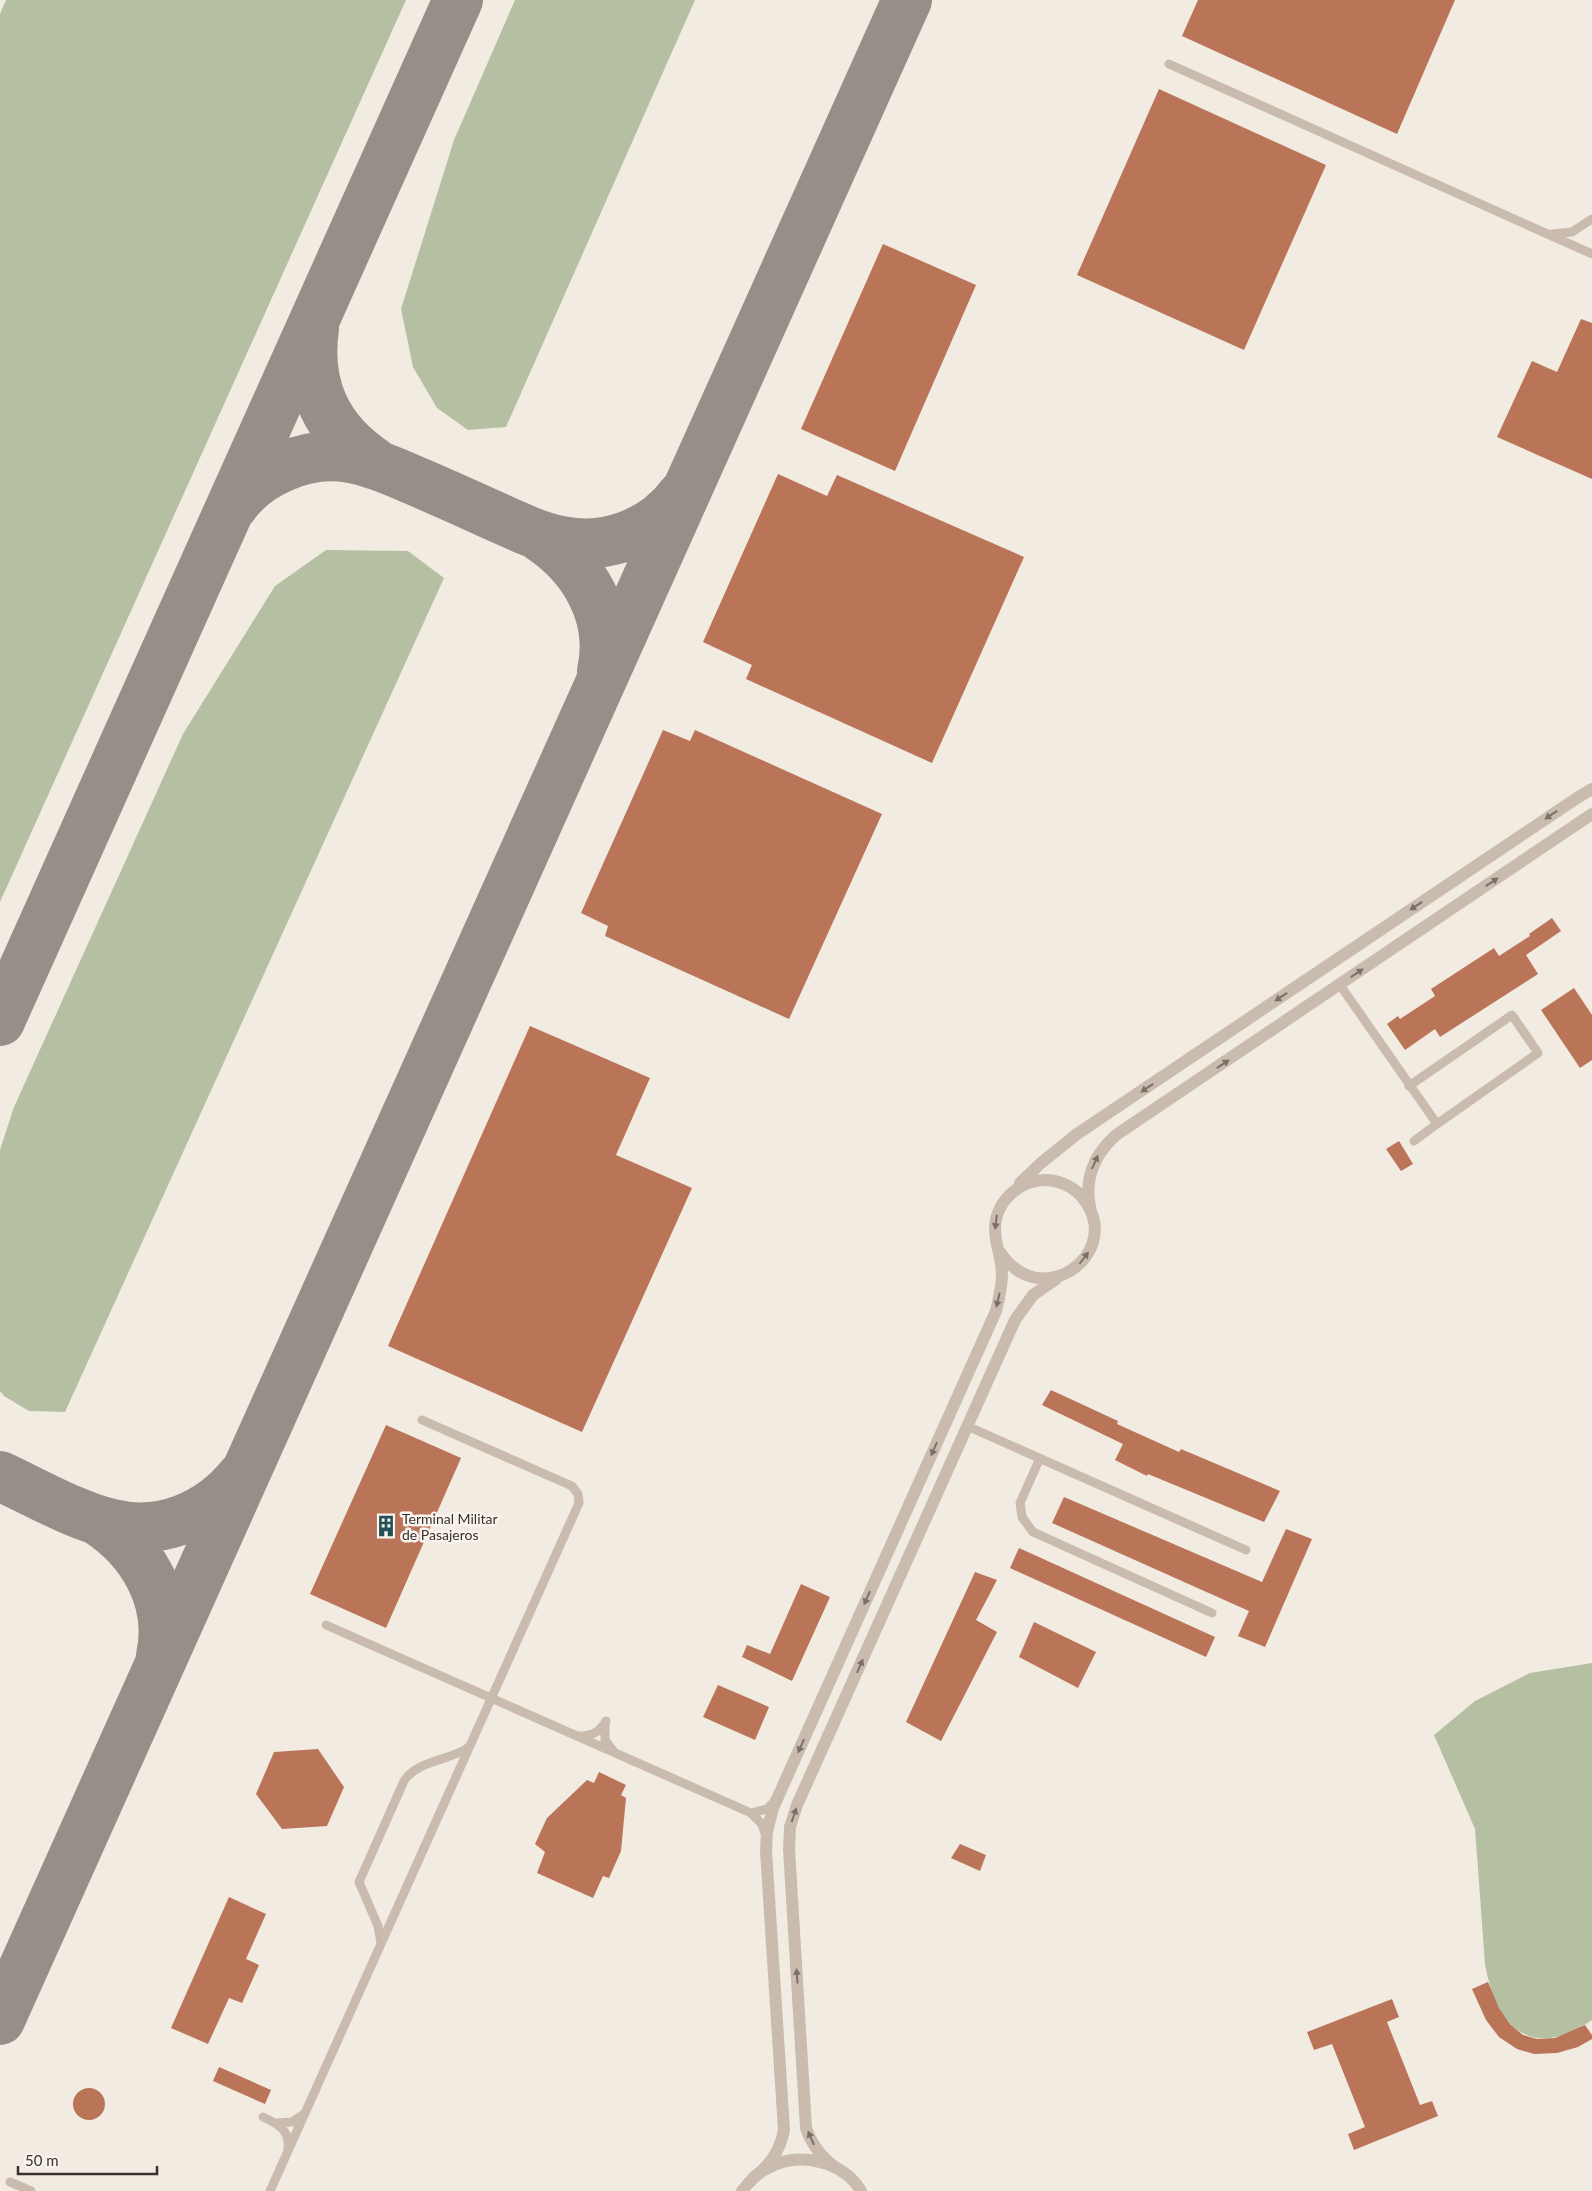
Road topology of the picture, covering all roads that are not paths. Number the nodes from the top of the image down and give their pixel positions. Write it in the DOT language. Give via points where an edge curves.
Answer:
graph roads {
  1 [pos="1169,64"];
  2 [pos="1592,219"];
  3 [pos="1544,233"];
  4 [pos="1592,254"];
  5 [pos="1592,790"];
  6 [pos="1592,814"];
  7 [pos="1340,985"];
  8 [pos="1409,1086"];
  9 [pos="1437,1124"];
  10 [pos="1414,1141"];
  11 [pos="1011,1193"];
  12 [pos="1090,1209"];
  13 [pos="1000,1252"];
  14 [pos="1062,1276"];
  15 [pos="422,1420"];
  16 [pos="967,1426"];
  17 [pos="1040,1458"];
  18 [pos="1246,1550"];
  19 [pos="1212,1613"];
  20 [pos="326,1625"];
  21 [pos="492,1698"];
  22 [pos="574,1734"];
  23 [pos="470,1747"];
  24 [pos="617,1754"];
  25 [pos="440,1761"];
  26 [pos="789,1772"];
  27 [pos="454,1781"];
  28 [pos="808,1783"];
  29 [pos="778,1797"];
  30 [pos="751,1813"];
  31 [pos="766,1841"];
  32 [pos="372,1912"];
  33 [pos="396,1912"];
  34 [pos="381,1943"];
  35 [pos="306,2112"];
  36 [pos="263,2117"];
  37 [pos="274,2122"];
  38 [pos="288,2152"];
  39 [pos="843,2172"];
  40 [pos="753,2178"];
  41 [pos="10,2182"];
  42 [pos="31,2191"];
  43 [pos="270,2191"];
  44 [pos="742,2191"];
  45 [pos="861,2191"];
  1 -- 3 [label="lane"];
  2 -- 3 [label="lane" via="1572,232"];
  3 -- 4 [label="lane"];
  5 -- 11 [label="street, one-way" via="1077,1134"];
  7 -- 6 [label="street, one-way"];
  7 -- 8 [label="lane"];
  12 -- 7 [label="street, one-way" via="1090,1176 1099,1153 1107,1143"];
  8 -- 9 [label="lane"];
  8 -- 9 [label="lane" via="1512,1015 1538,1054"];
  9 -- 10 [label="lane"];
  11 -- 12 [label="street" via="1034,1181 1061,1182 1078,1193"];
  11 -- 13 [label="street, one-way" via="997,1214 996,1240"];
  14 -- 12 [label="street, one-way" via="1074,1270 1090,1249 1094,1236"];
  13 -- 14 [label="street" via="1007,1262 1026,1276 1050,1279"];
  13 -- 26 [label="street, one-way" via="1002,1274 996,1311"];
  14 -- 16 [label="street" via="1042,1287 1020,1311"];
  15 -- 21 [label="lane" via="572,1486 579,1498"];
  16 -- 17 [label="lane"];
  28 -- 16 [label="street, one-way"];
  17 -- 18 [label="lane"];
  17 -- 19 [label="lane" via="1020,1503 1022,1517 1033,1532"];
  20 -- 21 [label="lane"];
  21 -- 22 [label="lane"];
  21 -- 23 [label="lane"];
  22 -- 24 [label="lane"];
  22 -- 24 [label="lane" via="593,1734 606,1721 605,1740"];
  23 -- 25 [label="lane"];
  23 -- 27 [label="lane"];
  24 -- 30 [label="lane"];
  25 -- 27 [label="lane" via="452,1765"];
  25 -- 32 [label="lane" via="415,1769 404,1781 360,1878 360,1886"];
  26 -- 28 [label="street"];
  26 -- 29 [label="street"];
  27 -- 33 [label="lane"];
  39 -- 28 [label="street, one-way" via="817,2150 806,2128 788,1849 793,1816"];
  29 -- 30 [label="lane" via="767,1809"];
  29 -- 31 [label="street" via="769,1820"];
  30 -- 31 [label="lane" via="762,1824"];
  31 -- 40 [label="street" via="784,2130 775,2155"];
  32 -- 33 [label="lane" via="384,1918"];
  32 -- 34 [label="lane"];
  33 -- 34 [label="lane"];
  34 -- 35 [label="lane"];
  35 -- 37 [label="lane" via="292,2122"];
  35 -- 38 [label="lane"];
  36 -- 37 [label="lane"];
  37 -- 38 [label="lane" via="287,2134"];
  38 -- 43 [label="lane"];
  39 -- 40 [label="street" via="826,2163 806,2159 777,2164"];
  39 -- 45 [label="street"];
  40 -- 44 [label="street"];
  41 -- 42 [label="lane"];
}
